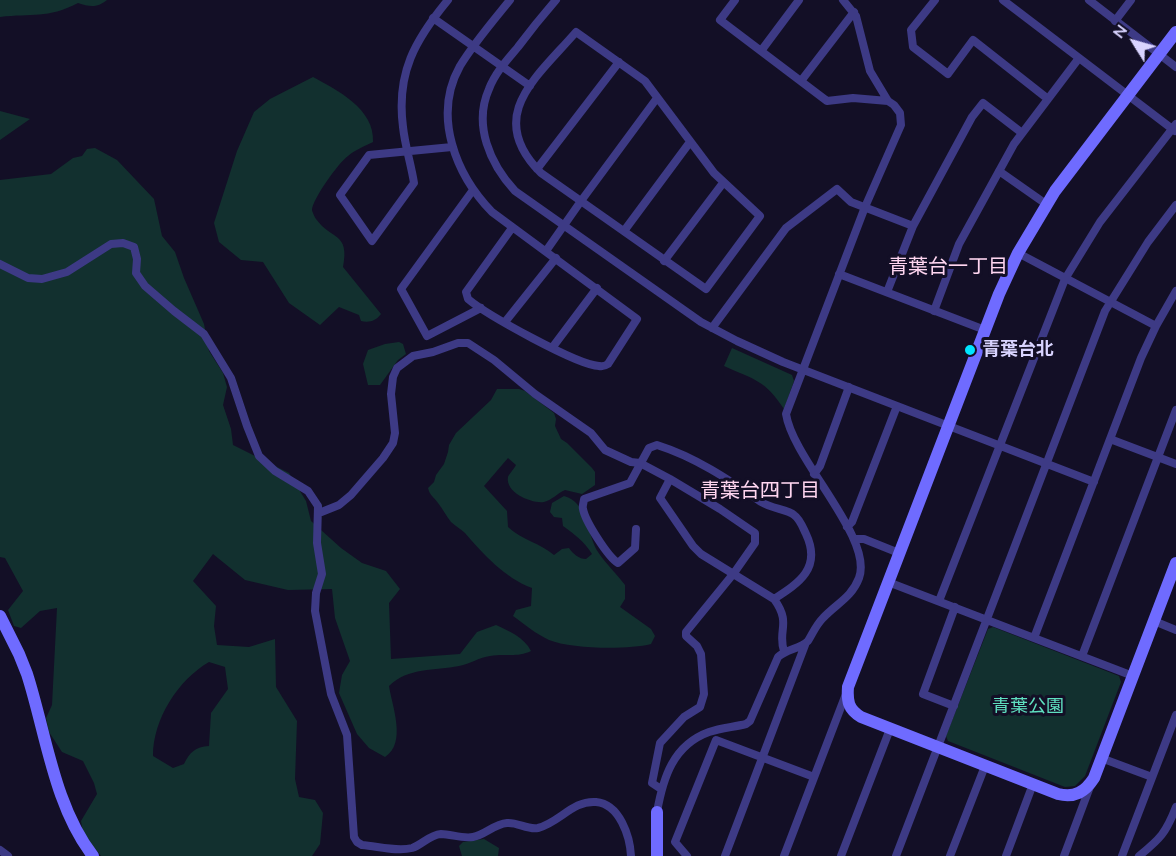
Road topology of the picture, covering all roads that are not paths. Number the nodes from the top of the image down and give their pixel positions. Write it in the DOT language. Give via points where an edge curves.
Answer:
graph roads {
  1 [pos="448,0"];
  2 [pos="510,0"];
  3 [pos="556,0"];
  4 [pos="735,0"];
  5 [pos="799,0"];
  6 [pos="843,0"];
  7 [pos="934,0"];
  8 [pos="1003,0"];
  9 [pos="1089,0"];
  10 [pos="1131,0"];
  11 [pos="854,12"];
  12 [pos="433,18"];
  13 [pos="1116,21"];
  14 [pos="1176,32"];
  15 [pos="474,46"];
  16 [pos="761,51"];
  17 [pos="1159,54"];
  18 [pos="1079,58"];
  19 [pos="619,62"];
  20 [pos="502,66"];
  21 [pos="1176,67"];
  22 [pos="801,81"];
  23 [pos="530,86"];
  24 [pos="1128,95"];
  25 [pos="657,98"];
  26 [pos="1048,99"];
  27 [pos="888,101"];
  28 [pos="1175,128"];
  29 [pos="1022,133"];
  30 [pos="690,142"];
  31 [pos="452,147"];
  32 [pos="408,151"];
  33 [pos="537,169"];
  34 [pos="999,171"];
  35 [pos="723,183"];
  36 [pos="473,190"];
  37 [pos="581,201"];
  38 [pos="1046,204"];
  39 [pos="1176,205"];
  40 [pos="865,207"];
  41 [pos="564,226"];
  42 [pos="913,226"];
  43 [pos="512,228"];
  44 [pos="624,231"];
  45 [pos="546,251"];
  46 [pos="1018,254"];
  47 [pos="556,258"];
  48 [pos="664,261"];
  49 [pos="0,264"];
  50 [pos="839,274"];
  51 [pos="1065,279"];
  52 [pos="597,288"];
  53 [pos="1176,291"];
  54 [pos="887,292"];
  55 [pos="1110,302"];
  56 [pos="481,308"];
  57 [pos="934,311"];
  58 [pos="505,322"];
  59 [pos="1156,327"];
  60 [pos="712,328"];
  61 [pos="985,330"];
  62 [pos="552,348"];
  63 [pos="803,370"];
  64 [pos="849,387"];
  65 [pos="897,406"];
  66 [pos="1176,410"];
  67 [pos="948,426"];
  68 [pos="1110,439"];
  69 [pos="999,445"];
  70 [pos="1158,457"];
  71 [pos="640,463"];
  72 [pos="1047,464"];
  73 [pos="1176,464"];
  74 [pos="814,474"];
  75 [pos="670,479"];
  76 [pos="1094,482"];
  77 [pos="319,513"];
  78 [pos="847,527"];
  79 [pos="636,529"];
  80 [pos="854,539"];
  81 [pos="899,553"];
  82 [pos="1176,563"];
  83 [pos="734,573"];
  84 [pos="888,582"];
  85 [pos="774,599"];
  86 [pos="939,601"];
  87 [pos="955,608"];
  88 [pos="0,616"];
  89 [pos="987,620"];
  90 [pos="1154,621"];
  91 [pos="1176,630"];
  92 [pos="1034,638"];
  93 [pos="805,645"];
  94 [pos="784,651"];
  95 [pos="1082,656"];
  96 [pos="1133,676"];
  97 [pos="848,687"];
  98 [pos="954,706"];
  99 [pos="840,709"];
  100 [pos="1176,715"];
  101 [pos="861,717"];
  102 [pos="890,729"];
  103 [pos="938,747"];
  104 [pos="762,757"];
  105 [pos="1101,758"];
  106 [pos="985,766"];
  107 [pos="814,777"];
  108 [pos="1152,777"];
  109 [pos="1094,778"];
  110 [pos="1033,784"];
  111 [pos="661,789"];
  112 [pos="1058,794"];
  113 [pos="1084,804"];
  114 [pos="1176,807"];
  115 [pos="657,812"];
  116 [pos="0,850"];
  117 [pos="8,856"];
  118 [pos="93,856"];
  119 [pos="631,856"];
  120 [pos="657,856"];
  121 [pos="687,856"];
  122 [pos="725,856"];
  123 [pos="784,856"];
  124 [pos="841,856"];
  125 [pos="896,856"];
  126 [pos="950,856"];
  127 [pos="1006,856"];
  128 [pos="1064,856"];
  129 [pos="1122,856"];
  130 [pos="1139,856"];
  1 -- 12 [label="street"];
  2 -- 15 [label="street"];
  3 -- 20 [label="street"];
  4 -- 16 [label="street" via="720,20"];
  5 -- 16 [label="street"];
  6 -- 11 [label="street"];
  7 -- 26 [label="street" via="911,30 913,47 948,74 974,40"];
  8 -- 18 [label="street"];
  9 -- 13 [label="street"];
  10 -- 13 [label="street"];
  11 -- 22 [label="street"];
  11 -- 27 [label="street" via="870,71"];
  12 -- 15 [label="street"];
  12 -- 32 [label="street" via="412,51 403,82 401,107"];
  13 -- 17 [label="street"];
  14 -- 17 [label="street"];
  15 -- 20 [label="street"];
  15 -- 31 [label="street" via="457,73 448,104"];
  16 -- 22 [label="street"];
  17 -- 21 [label="street"];
  17 -- 24 [label="street"];
  18 -- 24 [label="street"];
  18 -- 26 [label="street"];
  19 -- 23 [label="street" via="576,33"];
  19 -- 25 [label="street" via="645,81"];
  19 -- 33 [label="street"];
  20 -- 23 [label="street"];
  20 -- 41 [label="street" via="483,107 488,148 515,191"];
  22 -- 27 [label="street" via="827,101"];
  23 -- 33 [label="street" via="518,107 515,124 524,153"];
  24 -- 28 [label="street"];
  24 -- 38 [label="street"];
  25 -- 30 [label="street"];
  25 -- 37 [label="street"];
  26 -- 29 [label="street"];
  27 -- 40 [label="street" via="900,113 901,125"];
  28 -- 51 [label="street" via="1100,222"];
  29 -- 34 [label="street"];
  29 -- 42 [label="street" via="983,103"];
  30 -- 35 [label="street"];
  30 -- 44 [label="street"];
  31 -- 32 [label="street"];
  31 -- 36 [label="street"];
  32 -- 32 [label="street" via="414,183 372,241 340,195 369,155"];
  33 -- 37 [label="street"];
  34 -- 38 [label="street"];
  34 -- 57 [label="street" via="959,244"];
  35 -- 48 [label="street"];
  35 -- 48 [label="street" via="760,216 706,289"];
  36 -- 43 [label="street"];
  36 -- 56 [label="street" via="401,289 427,336"];
  37 -- 41 [label="street"];
  37 -- 44 [label="street"];
  38 -- 46 [label="street"];
  39 -- 55 [label="street"];
  40 -- 42 [label="street"];
  40 -- 50 [label="street"];
  40 -- 60 [label="street" via="851,202 837,189 786,228"];
  41 -- 45 [label="street"];
  41 -- 60 [label="street"];
  42 -- 54 [label="street"];
  43 -- 45 [label="street"];
  43 -- 56 [label="street" via="466,292 468,300"];
  44 -- 48 [label="street"];
  45 -- 47 [label="street"];
  46 -- 51 [label="street"];
  46 -- 61 [label="street"];
  47 -- 52 [label="street"];
  47 -- 58 [label="street"];
  49 -- 77 [label="street" via="28,278 42,279 67,272 111,244 134,247 136,273 167,305 204,334 231,378 259,456 275,471 308,490"];
  50 -- 54 [label="street"];
  50 -- 63 [label="street"];
  51 -- 55 [label="street"];
  51 -- 69 [label="street"];
  52 -- 62 [label="street"];
  52 -- 62 [label="street" via="637,319 608,364 598,366"];
  53 -- 59 [label="street"];
  54 -- 57 [label="street"];
  55 -- 59 [label="street"];
  55 -- 72 [label="street"];
  56 -- 58 [label="street"];
  57 -- 61 [label="street"];
  58 -- 62 [label="street"];
  59 -- 68 [label="street"];
  60 -- 63 [label="street"];
  61 -- 67 [label="street"];
  63 -- 64 [label="street"];
  63 -- 74 [label="street" via="786,414"];
  64 -- 65 [label="street"];
  64 -- 74 [label="street"];
  65 -- 67 [label="street"];
  65 -- 78 [label="street"];
  66 -- 70 [label="street"];
  67 -- 69 [label="street"];
  67 -- 81 [label="street"];
  68 -- 70 [label="street"];
  68 -- 76 [label="street"];
  69 -- 72 [label="street"];
  69 -- 86 [label="street"];
  70 -- 73 [label="street"];
  70 -- 95 [label="street"];
  71 -- 75 [label="street"];
  71 -- 77 [label="street" via="605,450 591,433 494,360 468,343 458,343 413,356 397,368 391,394 393,443 351,495"];
  71 -- 79 [label="street" via="630,483 584,499 583,509 605,550 618,563 634,548"];
  71 -- 85 [label="street" via="652,445 664,447 700,462 772,508 794,514 811,546 810,566 801,580"];
  72 -- 76 [label="street"];
  72 -- 89 [label="street"];
  74 -- 78 [label="street"];
  75 -- 83 [label="street" via="660,498 693,546"];
  75 -- 83 [label="street" via="755,533 755,543"];
  76 -- 92 [label="street"];
  77 -- 119 [label="street" via="317,543 322,574 315,611 331,694 347,735 357,842 405,849 437,835 471,837 506,823 539,828 576,806 596,802 613,811 627,834"];
  78 -- 80 [label="street"];
  80 -- 81 [label="street"];
  80 -- 93 [label="street" via="861,564 859,579"];
  81 -- 84 [label="street"];
  82 -- 90 [label="street"];
  83 -- 85 [label="street"];
  83 -- 111 [label="street" via="686,632 701,654 704,694 700,706 660,743 652,783"];
  84 -- 86 [label="street"];
  84 -- 97 [label="street"];
  85 -- 94 [label="street" via="784,620"];
  86 -- 87 [label="street"];
  87 -- 89 [label="street"];
  87 -- 98 [label="street" via="923,694"];
  88 -- 118 [label="street" via="27,674 67,810 78,836"];
  89 -- 92 [label="street"];
  89 -- 98 [label="street"];
  90 -- 91 [label="street"];
  90 -- 96 [label="street"];
  92 -- 95 [label="street"];
  93 -- 94 [label="street"];
  93 -- 104 [label="street"];
  94 -- 111 [label="street" via="776,660 750,721 711,731 689,742 673,760"];
  95 -- 96 [label="street"];
  96 -- 105 [label="street"];
  97 -- 99 [label="street"];
  97 -- 101 [label="street" via="848,702"];
  98 -- 103 [label="street"];
  99 -- 101 [label="street"];
  99 -- 107 [label="street"];
  100 -- 108 [label="street"];
  101 -- 102 [label="street"];
  102 -- 103 [label="street"];
  102 -- 124 [label="street"];
  103 -- 106 [label="street"];
  103 -- 125 [label="street"];
  104 -- 107 [label="street"];
  104 -- 121 [label="street" via="716,740 675,842"];
  104 -- 122 [label="street"];
  105 -- 108 [label="street"];
  105 -- 109 [label="street"];
  106 -- 110 [label="street"];
  106 -- 126 [label="street"];
  107 -- 123 [label="street"];
  108 -- 129 [label="street"];
  109 -- 112 [label="street" via="1081,793"];
  109 -- 113 [label="street"];
  110 -- 112 [label="street"];
  110 -- 127 [label="street"];
  111 -- 115 [label="street"];
  112 -- 113 [label="street"];
  113 -- 128 [label="street"];
  114 -- 130 [label="street" via="1167,830"];
  115 -- 120 [label="street"];
  116 -- 117 [label="street"];
}
